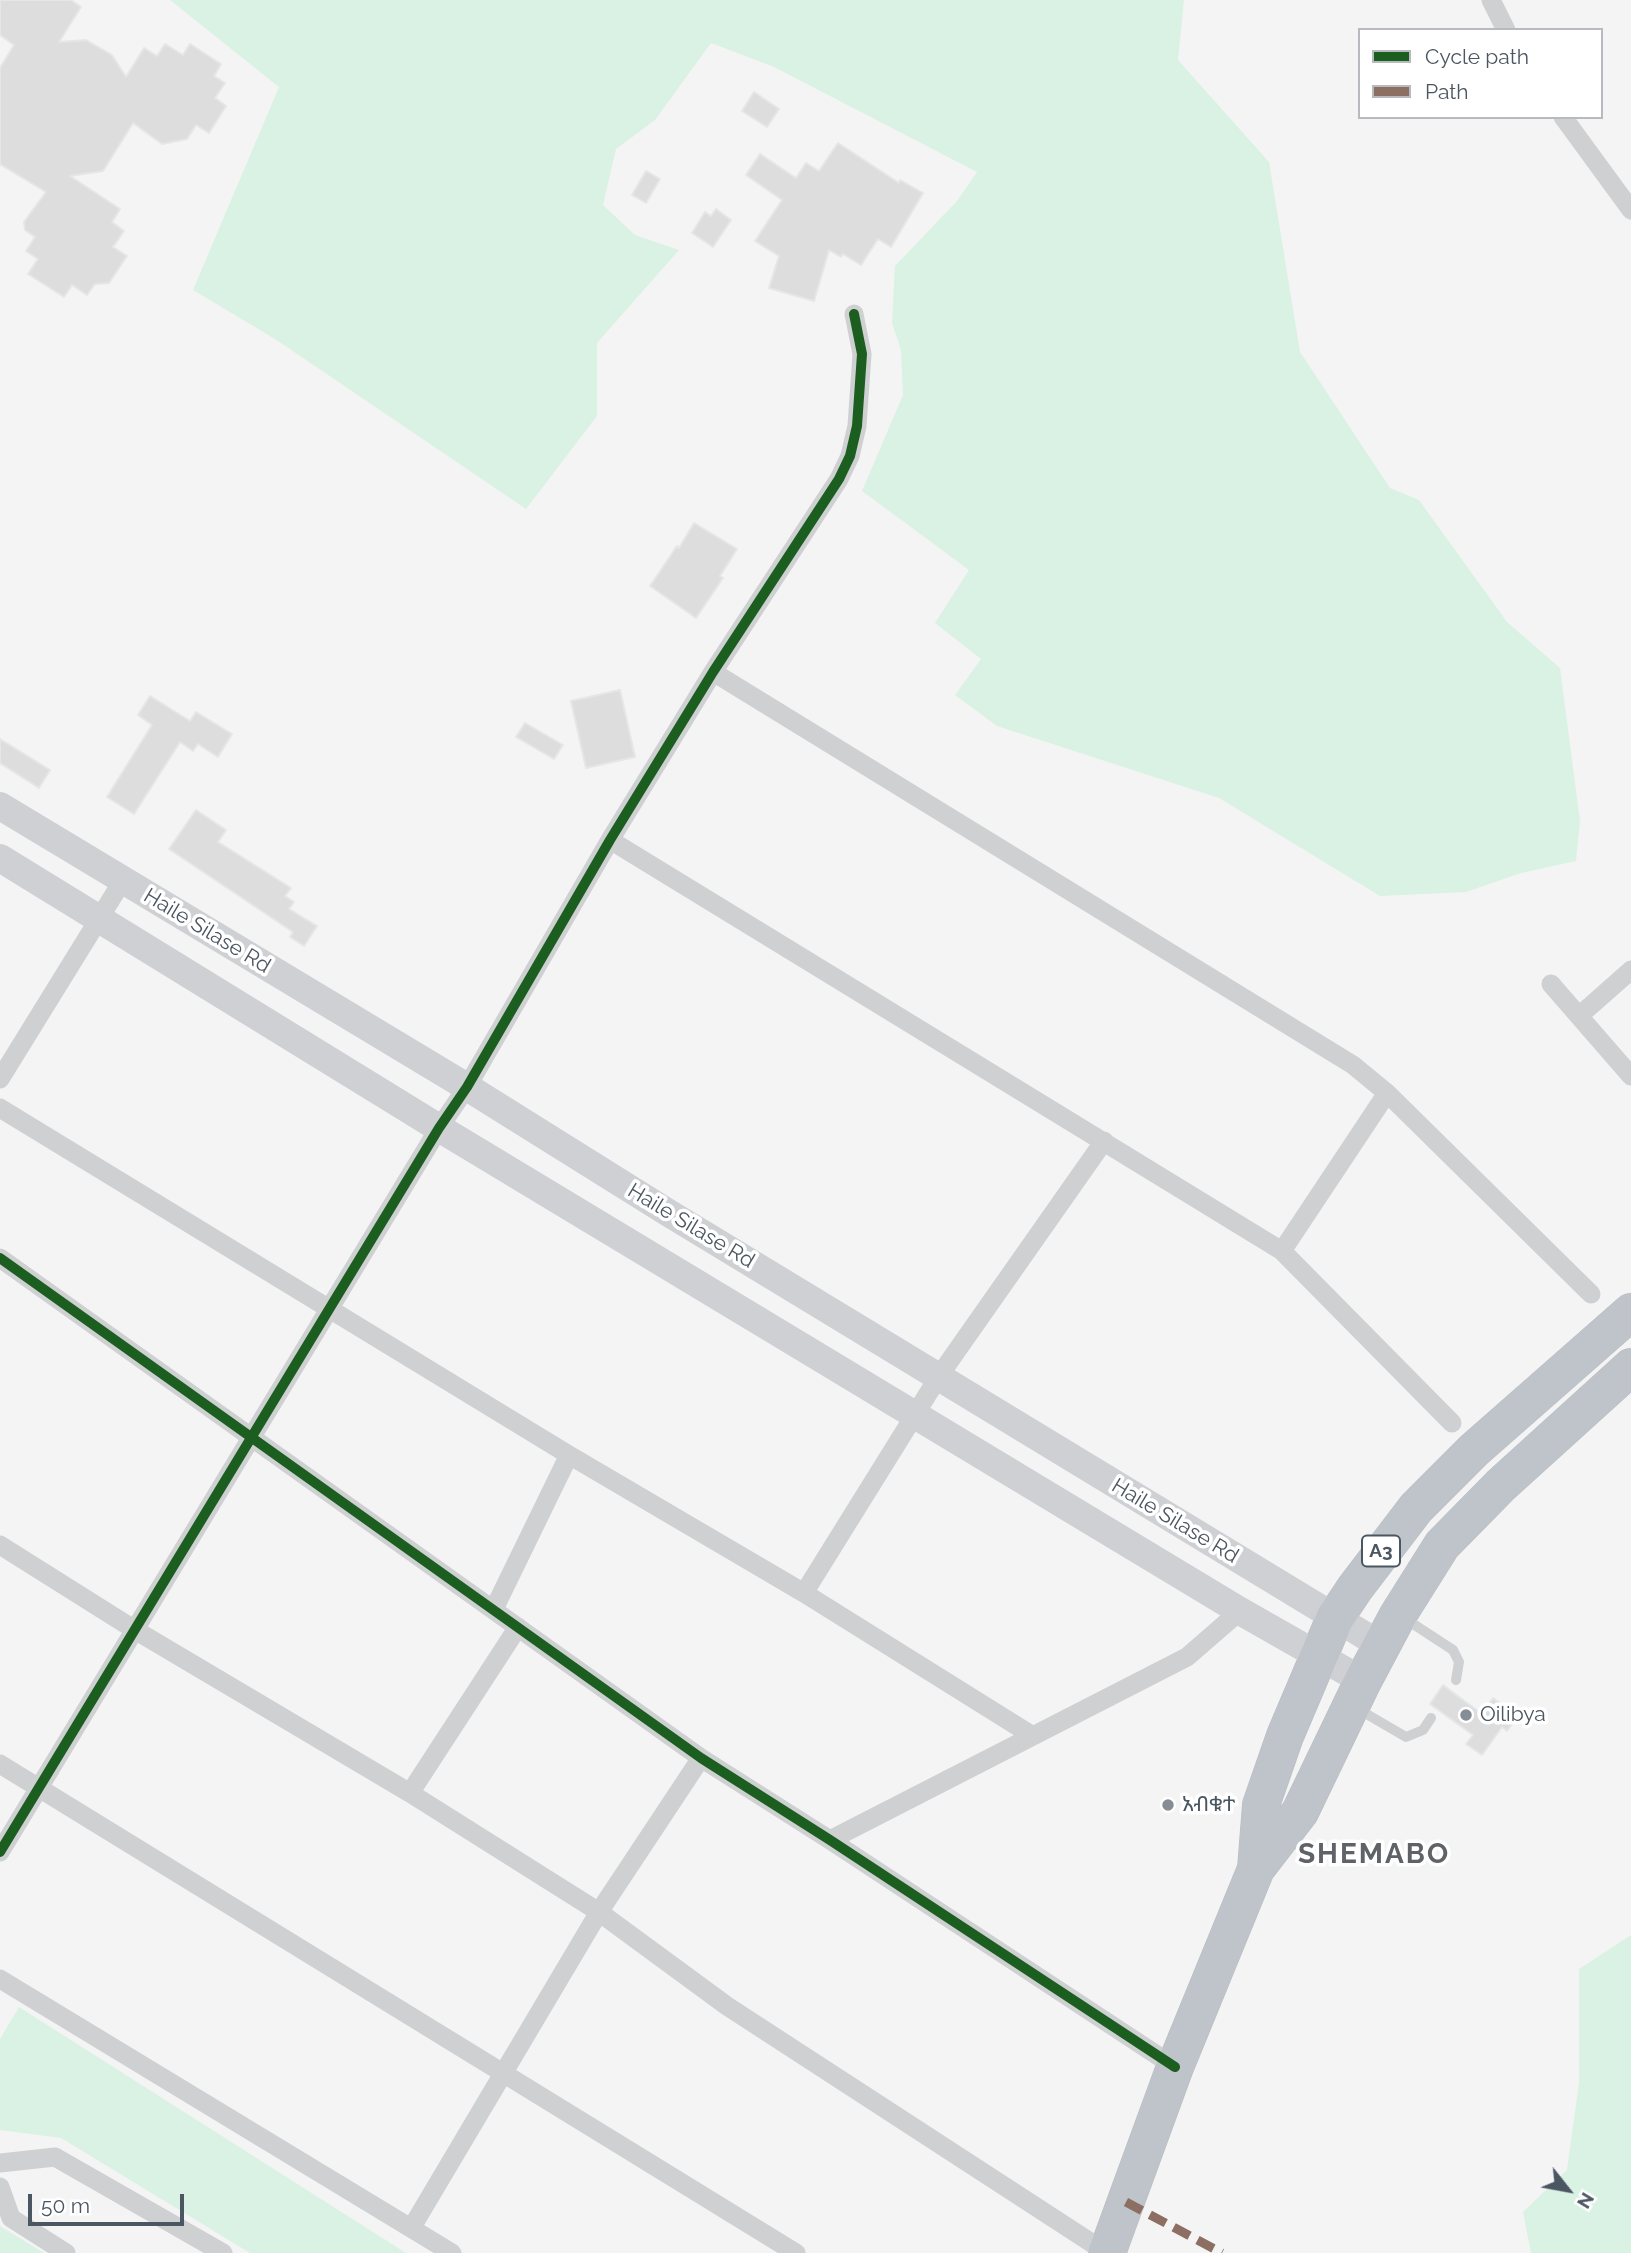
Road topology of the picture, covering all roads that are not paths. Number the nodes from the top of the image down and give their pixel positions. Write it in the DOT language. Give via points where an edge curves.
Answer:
graph roads {
  1 [pos="1491,0"];
  2 [pos="1505,28"];
  3 [pos="1564,119"];
  4 [pos="1630,208"];
  5 [pos="854,314"];
  6 [pos="713,672"];
  7 [pos="0,806"];
  8 [pos="610,839"];
  9 [pos="0,858"];
  10 [pos="123,880"];
  11 [pos="100,918"];
  12 [pos="1631,970"];
  13 [pos="1551,984"];
  14 [pos="1578,1016"];
  15 [pos="1631,1076"];
  16 [pos="0,1079"];
  17 [pos="467,1087"];
  18 [pos="1387,1093"];
  19 [pos="0,1108"];
  20 [pos="439,1128"];
  21 [pos="1104,1141"];
  22 [pos="1282,1251"];
  23 [pos="0,1258"];
  24 [pos="1591,1294"];
  25 [pos="329,1310"];
  26 [pos="1631,1312"];
  27 [pos="1631,1367"];
  28 [pos="939,1376"];
  29 [pos="915,1413"];
  30 [pos="1452,1423"];
  31 [pos="252,1438"];
  32 [pos="569,1455"];
  33 [pos="1127,1492"];
  34 [pos="1105,1529"];
  35 [pos="0,1545"];
  36 [pos="804,1593"];
  37 [pos="494,1609"];
  38 [pos="1240,1611"];
  39 [pos="1335,1618"];
  40 [pos="518,1627"];
  41 [pos="135,1630"];
  42 [pos="1390,1630"];
  43 [pos="1317,1656"];
  44 [pos="1456,1679"];
  45 [pos="1357,1693"];
  46 [pos="1431,1718"];
  47 [pos="1033,1736"];
  48 [pos="701,1758"];
  49 [pos="0,1764"];
  50 [pos="38,1789"];
  51 [pos="410,1793"];
  52 [pos="830,1840"];
  53 [pos="0,1852"];
  54 [pos="1256,1869"];
  55 [pos="599,1912"];
  56 [pos="0,1979"];
  57 [pos="1175,2067"];
  58 [pos="505,2073"];
  59 [pos="0,2163"];
  60 [pos="0,2187"];
  61 [pos="412,2227"];
  62 [pos="66,2253"];
  63 [pos="223,2253"];
  64 [pos="452,2253"];
  65 [pos="796,2253"];
  66 [pos="1107,2253"];
  1 -- 2 [label="street"];
  3 -- 4 [label="street"];
  5 -- 6 [label="street" via="862,354 850,456"];
  6 -- 8 [label="street"];
  6 -- 18 [label="street" via="1341,1058"];
  7 -- 10 [label="main road, Haile Silase Rd"];
  8 -- 17 [label="street"];
  8 -- 21 [label="street"];
  9 -- 11 [label="main road, Haile Silase Rd"];
  10 -- 11 [label="street"];
  10 -- 17 [label="main road, Haile Silase Rd"];
  11 -- 16 [label="street"];
  11 -- 20 [label="main road, Haile Silase Rd"];
  12 -- 14 [label="street"];
  13 -- 14 [label="street"];
  14 -- 15 [label="street"];
  17 -- 20 [label="street"];
  17 -- 28 [label="main road, Haile Silase Rd"];
  18 -- 22 [label="street"];
  18 -- 24 [label="street"];
  19 -- 25 [label="street"];
  20 -- 25 [label="street"];
  20 -- 29 [label="main road, Haile Silase Rd"];
  21 -- 22 [label="street"];
  21 -- 28 [label="street"];
  22 -- 30 [label="street"];
  23 -- 31 [label="street"];
  25 -- 31 [label="street"];
  25 -- 32 [label="street"];
  26 -- 39 [label="highway, A3" via="1474,1450 1416,1508"];
  27 -- 42 [label="highway, A3" via="1442,1545"];
  28 -- 29 [label="street"];
  28 -- 33 [label="main road, Haile Silase Rd"];
  29 -- 34 [label="main road, Haile Silase Rd"];
  29 -- 36 [label="street"];
  31 -- 37 [label="street"];
  31 -- 41 [label="street"];
  32 -- 36 [label="street"];
  32 -- 37 [label="street"];
  33 -- 34 [label="main road"];
  33 -- 39 [label="main road, Haile Silase Rd"];
  34 -- 38 [label="main road, Haile Silase Rd"];
  35 -- 41 [label="street"];
  36 -- 47 [label="street"];
  37 -- 40 [label="street"];
  38 -- 43 [label="main road, Haile Silase Rd"];
  38 -- 47 [label="street" via="1187,1657"];
  39 -- 42 [label="main road, Haile Silase Rd"];
  39 -- 43 [label="highway, A3"];
  40 -- 48 [label="street"];
  40 -- 51 [label="street"];
  41 -- 50 [label="street"];
  41 -- 51 [label="street"];
  42 -- 44 [label="lane" via="1454,1650 1460,1662"];
  42 -- 45 [label="highway, A3"];
  43 -- 45 [label="main road, Haile Silase Rd"];
  43 -- 54 [label="highway, A3" via="1261,1805"];
  45 -- 46 [label="lane" via="1406,1737 1423,1730"];
  45 -- 54 [label="highway, A3" via="1300,1812"];
  47 -- 52 [label="street"];
  48 -- 52 [label="street"];
  48 -- 55 [label="street"];
  49 -- 50 [label="street"];
  50 -- 53 [label="street"];
  50 -- 58 [label="street"];
  51 -- 55 [label="street"];
  52 -- 57 [label="street"];
  54 -- 57 [label="highway, A3"];
  55 -- 58 [label="street"];
  55 -- 66 [label="street" via="727,2006"];
  56 -- 61 [label="street"];
  57 -- 66 [label="highway, A3"];
  58 -- 61 [label="street"];
  58 -- 65 [label="street"];
  59 -- 63 [label="street" via="55,2157"];
  60 -- 62 [label="street" via="11,2218"];
  61 -- 64 [label="street"];
}
